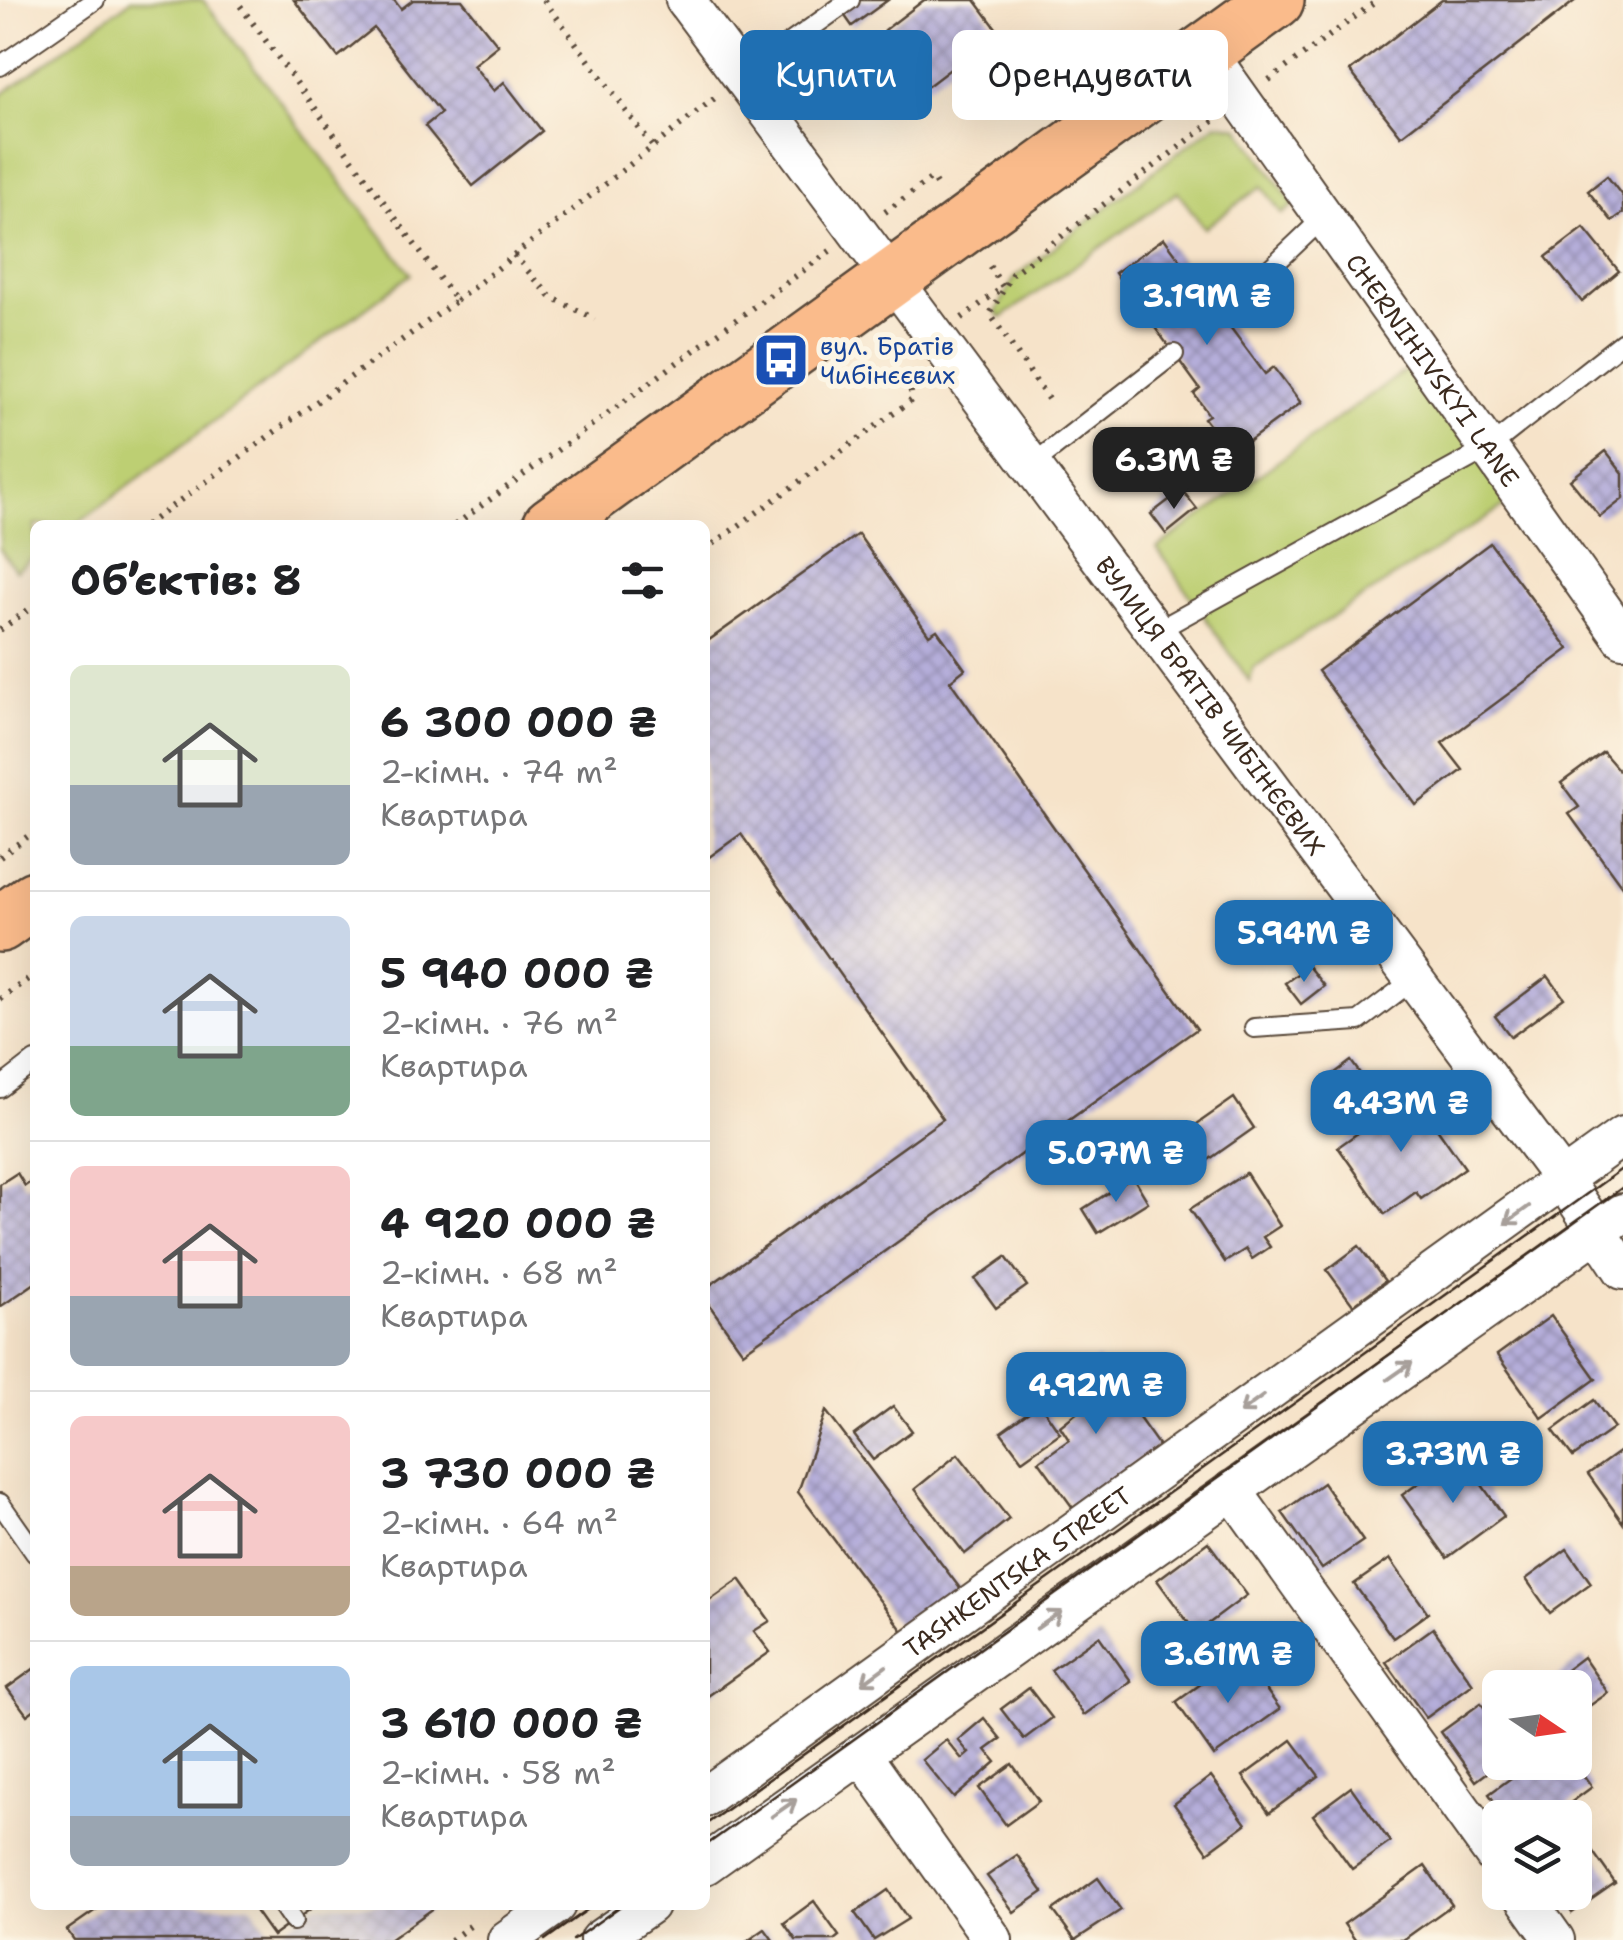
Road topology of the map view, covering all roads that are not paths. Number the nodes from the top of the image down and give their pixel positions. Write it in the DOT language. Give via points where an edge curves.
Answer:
graph roads {
  1 [pos="96,0"];
  2 [pos="685,0"];
  3 [pos="850,0"];
  4 [pos="1276,0"];
  5 [pos="808,30"];
  6 [pos="1228,36"];
  7 [pos="0,66"];
  8 [pos="740,77"];
  9 [pos="1228,82"];
  10 [pos="772,120"];
  11 [pos="1112,120"];
  12 [pos="1322,219"];
  13 [pos="891,280"];
  14 [pos="1222,315"];
  15 [pos="1623,342"];
  16 [pos="1174,354"];
  17 [pos="1487,449"];
  18 [pos="1028,467"];
  19 [pos="558,520"];
  20 [pos="1153,633"];
  21 [pos="1623,638"];
  22 [pos="30,902"];
  23 [pos="0,924"];
  24 [pos="1413,980"];
  25 [pos="1254,1028"];
  26 [pos="30,1066"];
  27 [pos="0,1088"];
  28 [pos="1623,1136"];
  29 [pos="1564,1181"];
  30 [pos="1610,1222"];
  31 [pos="1623,1270"];
  32 [pos="1232,1490"];
  33 [pos="0,1503"];
  34 [pos="30,1546"];
  35 [pos="860,1754"];
  36 [pos="710,1793"];
  37 [pos="1482,1839"];
  38 [pos="710,1861"];
  39 [pos="285,1910"];
  40 [pos="549,1910"];
  41 [pos="642,1910"];
  42 [pos="1534,1910"];
  43 [pos="293,1922"];
  44 [pos="507,1940"];
  45 [pos="600,1940"];
  46 [pos="993,1940"];
  47 [pos="1555,1940"];
  1 -- 7 [label="lane"];
  2 -- 8 [label="street, ВУЛИЦЯ БРАТІВ ЧИБІНЄЄВИХ"];
  3 -- 5 [label="lane"];
  4 -- 6 [label="main road"];
  9 -- 12 [label="street, CHERNIHIVSKYI LANE"];
  10 -- 13 [label="street, ВУЛИЦЯ БРАТІВ ЧИБІНЄЄВИХ"];
  11 -- 13 [label="main road"];
  12 -- 14 [label="lane"];
  12 -- 17 [label="street, CHERNIHIVSKYI LANE"];
  13 -- 18 [label="street, ВУЛИЦЯ БРАТІВ ЧИБІНЄЄВИХ"];
  13 -- 19 [label="main road"];
  15 -- 17 [label="lane"];
  16 -- 18 [label="lane"];
  17 -- 20 [label="lane"];
  17 -- 21 [label="street, CHERNIHIVSKYI LANE"];
  18 -- 20 [label="street, ВУЛИЦЯ БРАТІВ ЧИБІНЄЄВИХ"];
  20 -- 24 [label="street, ВУЛИЦЯ БРАТІВ ЧИБІНЄЄВИХ"];
  22 -- 23 [label="main road"];
  24 -- 25 [label="lane" via="1359,1020"];
  24 -- 29 [label="street, ВУЛИЦЯ БРАТІВ ЧИБІНЄЄВИХ"];
  26 -- 27 [label="lane"];
  28 -- 29 [label="street, TASHKENTSKA STREET"];
  29 -- 30 [label="street, ВУЛИЦЯ БРАТІВ ЧИБІНЄЄВИХ"];
  29 -- 36 [label="street, TASHKENTSKA STREET, one-way"];
  30 -- 31 [label="street, ВУЛИЦЯ БРАТІВ ЧИБІНЄЄВИХ"];
  32 -- 30 [label="street, one-way"];
  35 -- 32 [label="street, one-way"];
  32 -- 37 [label="street"];
  33 -- 34 [label="lane"];
  38 -- 35 [label="street, one-way"];
  35 -- 46 [label="street"];
  39 -- 43 [label="lane"];
  40 -- 44 [label="street"];
  41 -- 45 [label="street"];
  42 -- 47 [label="street"];
}
